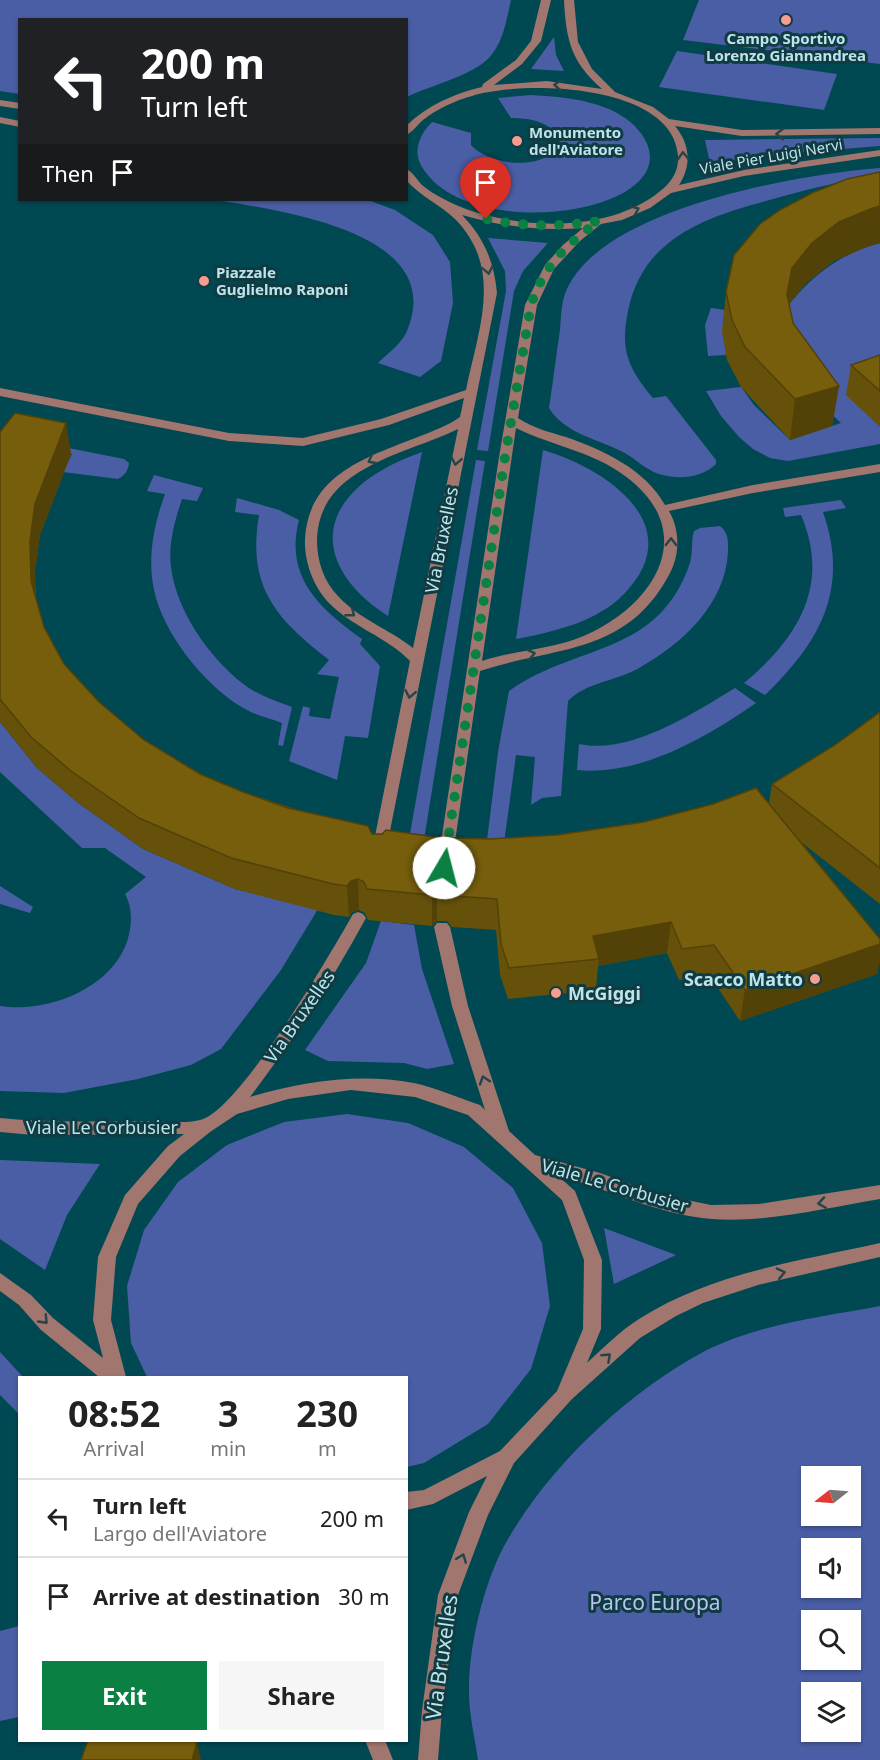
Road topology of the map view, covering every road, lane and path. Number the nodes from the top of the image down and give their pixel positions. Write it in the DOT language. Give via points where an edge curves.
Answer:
graph roads {
  1 [pos="546,0"];
  2 [pos="569,0"];
  3 [pos="480,90"];
  4 [pos="615,95"];
  5 [pos="0,103"];
  6 [pos="18,106"];
  7 [pos="0,120"];
  8 [pos="665,121"];
  9 [pos="411,123"];
  10 [pos="18,124"];
  11 [pos="880,131"];
  12 [pos="880,153"];
  13 [pos="408,176"];
  14 [pos="408,190"];
  15 [pos="667,191"];
  16 [pos="426,194"];
  17 [pos="447,206"];
  18 [pos="599,221"];
  19 [pos="0,392"];
  20 [pos="470,392"];
  21 [pos="464,420"];
  22 [pos="512,420"];
  23 [pos="880,468"];
  24 [pos="663,509"];
  25 [pos="417,660"];
  26 [pos="474,668"];
  27 [pos="378,859"];
  28 [pos="444,868"];
  29 [pos="358,918"];
  30 [pos="442,927"];
  31 [pos="232,1108"];
  32 [pos="0,1125"];
  33 [pos="204,1127"];
  34 [pos="502,1136"];
  35 [pos="528,1160"];
  36 [pos="880,1192"];
  37 [pos="880,1250"];
  38 [pos="0,1281"];
  39 [pos="114,1376"];
  40 [pos="115,1376"];
  41 [pos="564,1396"];
  42 [pos="507,1457"];
  43 [pos="408,1501"];
  44 [pos="376,1742"];
  45 [pos="382,1760"];
  46 [pos="428,1760"];
  1 -- 3 [label="street" via="536,41 519,62"];
  2 -- 4 [label="street" via="574,48 583,66"];
  4 -- 3 [label="street, one-way" via="550,84"];
  3 -- 9 [label="street" via="431,109"];
  4 -- 8 [label="street" via="653,111"];
  5 -- 6 [label="street"];
  7 -- 10 [label="street"];
  11 -- 8 [label="street, Viale Pier Luigi Nervi, one-way" via="742,133"];
  15 -- 8 [label="street, one-way" via="684,165 683,146"];
  12 -- 15 [label="street, Viale Pier Luigi Nervi" via="744,173"];
  13 -- 16 [label="street"];
  14 -- 16 [label="street"];
  18 -- 15 [label="street, one-way" via="651,203"];
  16 -- 17 [label="street"];
  17 -- 18 [label="street" via="470,215 529,225"];
  17 -- 20 [label="street, Via Bruxelles, one-way" via="482,244 490,274 488,311"];
  18 -- 22 [label="street" via="556,256 536,289"];
  19 -- 20 [label="street" via="229,437 303,442 385,422"];
  20 -- 21 [label="street, Via Bruxelles"];
  21 -- 25 [label="street, Via Bruxelles, one-way"];
  21 -- 25 [label="street, one-way" via="344,476 318,504 313,518 312,560 332,597"];
  22 -- 24 [label="street" via="606,459 632,476"];
  22 -- 26 [label="street"];
  23 -- 24 [label="street"];
  26 -- 24 [label="street, one-way" via="592,638 627,616 655,591 669,563 673,546"];
  25 -- 27 [label="street, Via Bruxelles, one-way"];
  26 -- 28 [label="street"];
  29 -- 31 [label="street, Via Bruxelles" via="310,1004"];
  34 -- 30 [label="street, one-way" via="462,1018"];
  31 -- 33 [label="street"];
  31 -- 34 [label="street" via="288,1092 351,1084 415,1090 474,1110"];
  32 -- 33 [label="street, Viale Le Corbusier"];
  33 -- 40 [label="street" via="174,1151 131,1200 107,1257 102,1320"];
  34 -- 35 [label="street"];
  36 -- 35 [label="street, Viale Le Corbusier, one-way" via="759,1211 711,1212 657,1201"];
  35 -- 41 [label="street" via="569,1196 593,1260 592,1329"];
  41 -- 37 [label="street, one-way" via="645,1324 692,1300 755,1279"];
  38 -- 39 [label="street, one-way"];
  41 -- 42 [label="street"];
  42 -- 43 [label="street" via="426,1498"];
  46 -- 42 [label="street, Via Bruxelles, one-way" via="448,1595 479,1512"];
  44 -- 45 [label="street"];
}
